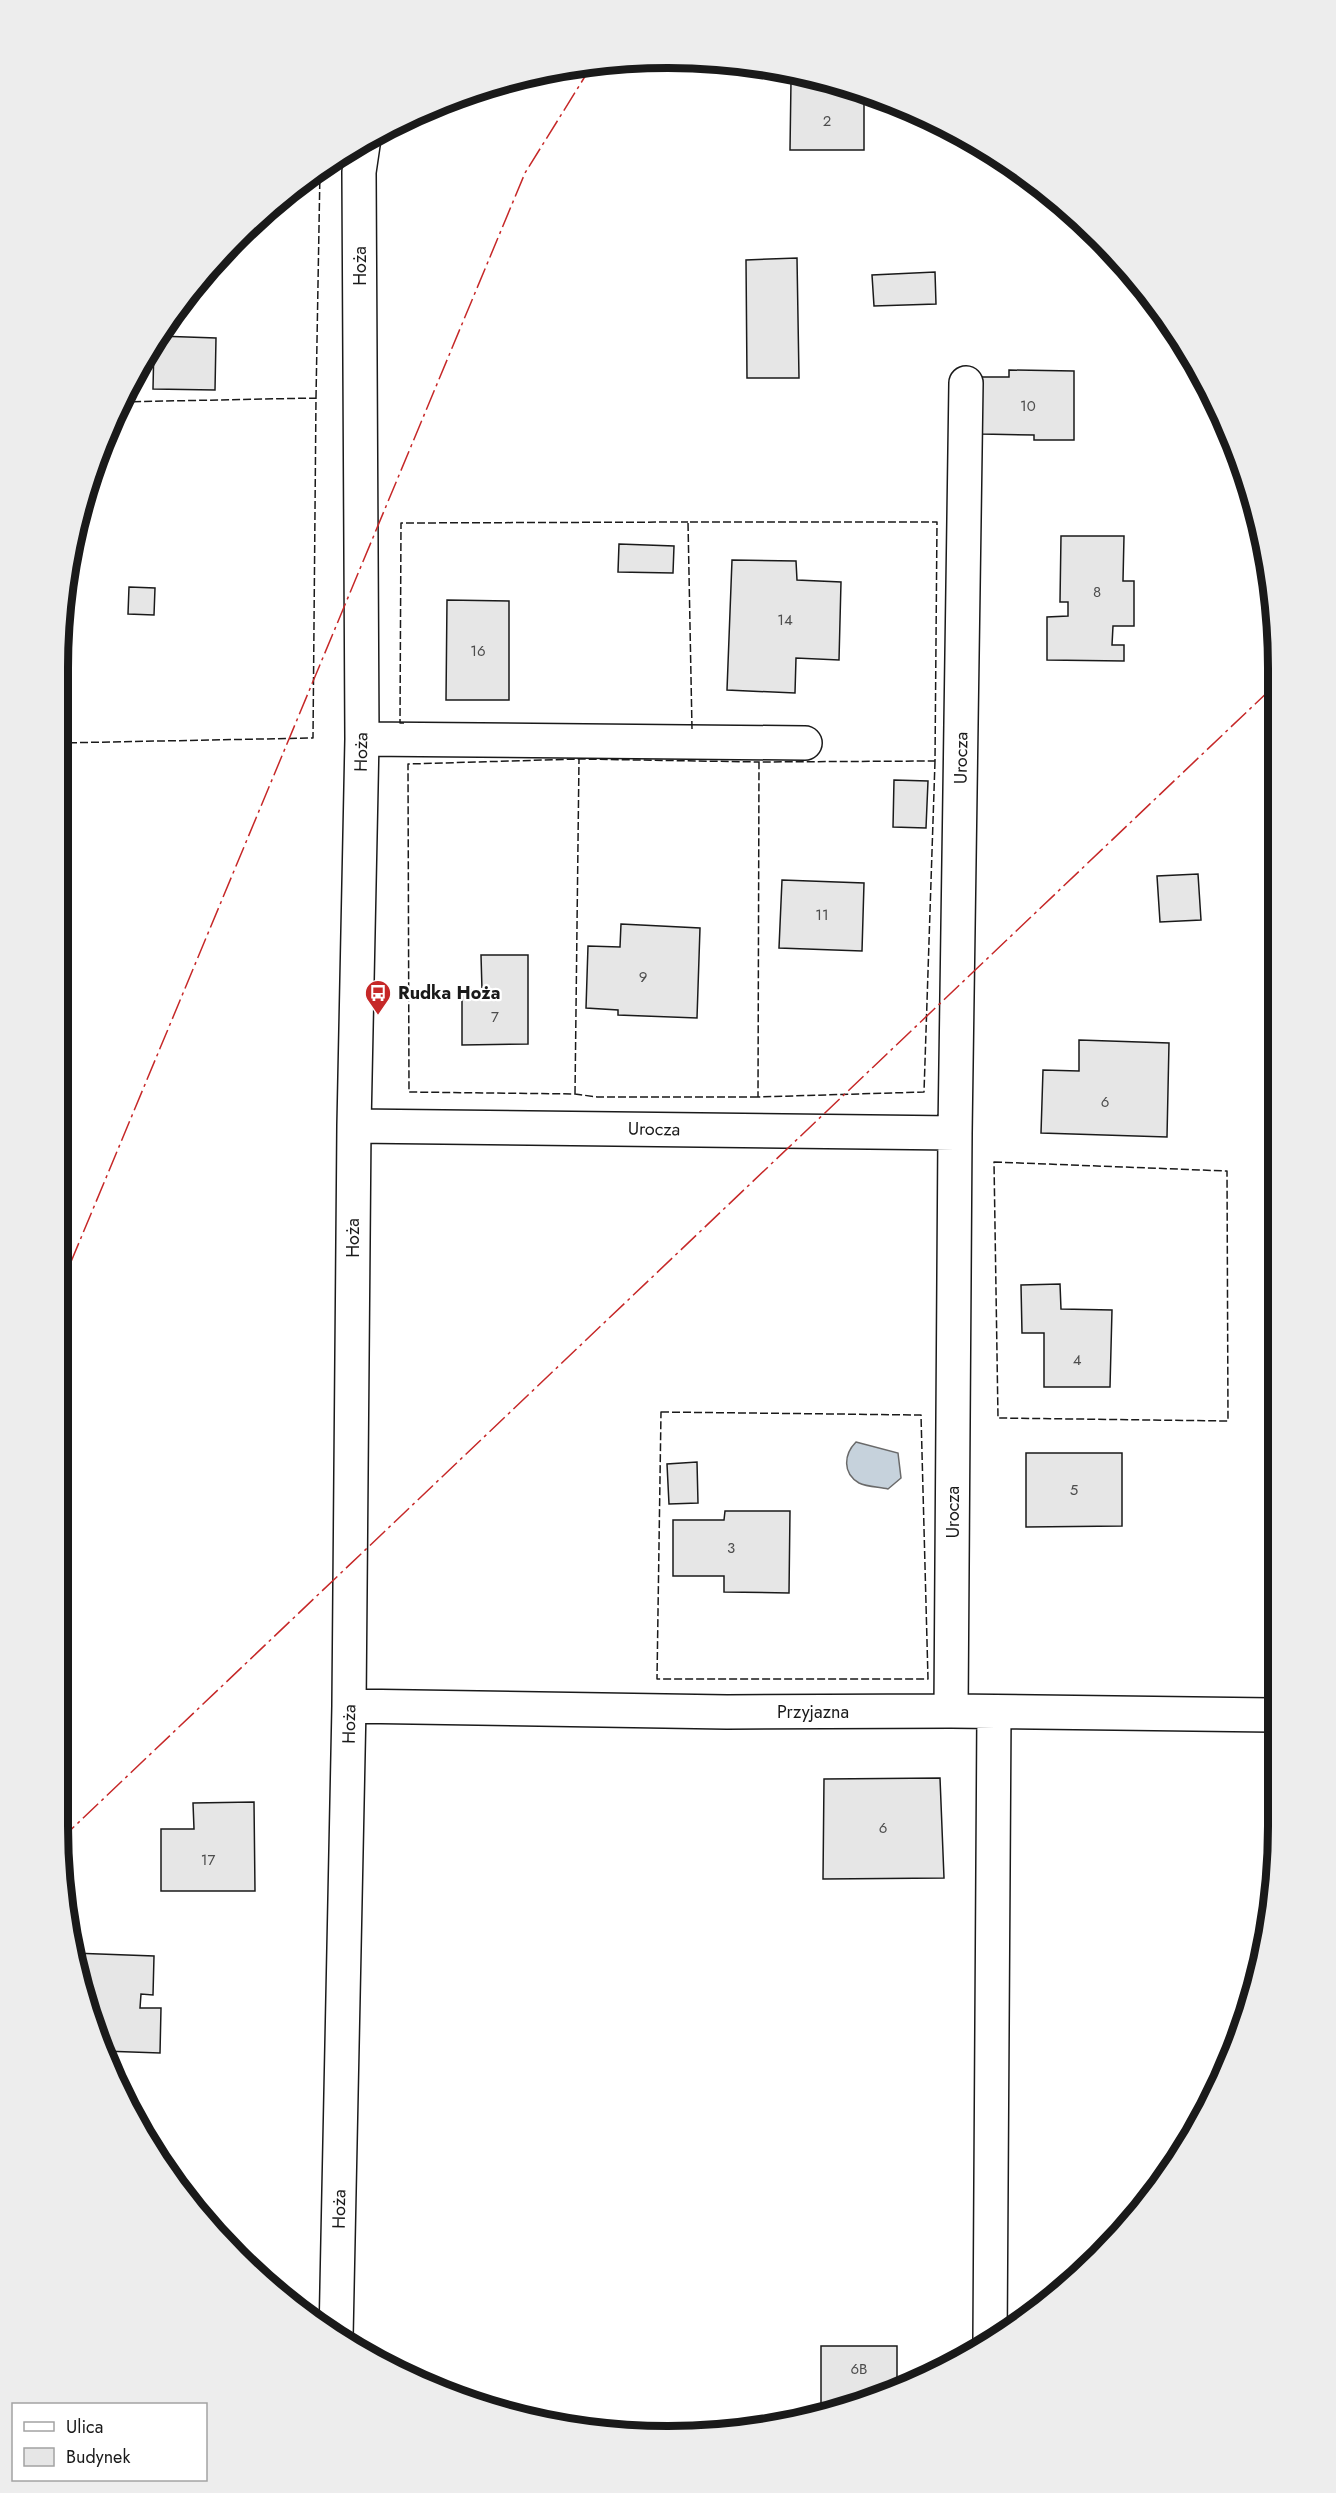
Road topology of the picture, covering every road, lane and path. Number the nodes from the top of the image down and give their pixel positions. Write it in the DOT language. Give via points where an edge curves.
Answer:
graph roads {
  1 [pos="362,151"];
  2 [pos="966,383"];
  3 [pos="362,739"];
  4 [pos="805,743"];
  5 [pos="354,1126"];
  6 [pos="955,1133"];
  7 [pos="349,1706"];
  8 [pos="951,1711"];
  9 [pos="994,1712"];
  10 [pos="1268,1715"];
  11 [pos="336,2325"];
  12 [pos="990,2331"];
  1 -- 3 [label="street, Hoża"];
  2 -- 6 [label="street, Urocza"];
  3 -- 4 [label="street"];
  3 -- 5 [label="street, Hoża"];
  5 -- 6 [label="street, Urocza"];
  5 -- 7 [label="street, Hoża"];
  6 -- 8 [label="street, Urocza"];
  7 -- 8 [label="street, Przyjazna"];
  7 -- 11 [label="street, Hoża"];
  8 -- 9 [label="street, Przyjazna"];
  9 -- 10 [label="street, Przyjazna"];
  9 -- 12 [label="street"];
}
